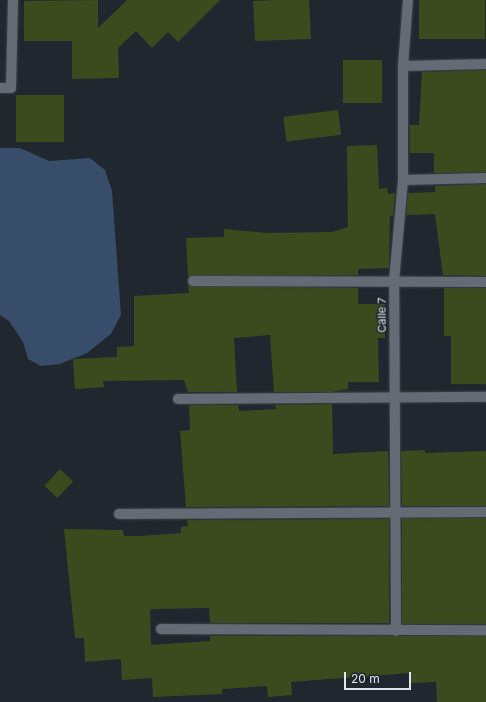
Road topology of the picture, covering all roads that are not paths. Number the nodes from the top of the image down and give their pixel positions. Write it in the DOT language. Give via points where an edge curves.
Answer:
graph roads {
  1 [pos="13,0"];
  2 [pos="408,0"];
  3 [pos="486,64"];
  4 [pos="403,66"];
  5 [pos="0,88"];
  6 [pos="486,178"];
  7 [pos="403,180"];
  8 [pos="193,281"];
  9 [pos="394,282"];
  10 [pos="486,282"];
  11 [pos="393,397"];
  12 [pos="486,397"];
  13 [pos="178,399"];
  14 [pos="486,512"];
  15 [pos="119,514"];
  16 [pos="393,515"];
  17 [pos="161,629"];
  18 [pos="486,630"];
  19 [pos="396,631"];
  1 -- 5 [label="street" via="11,88"];
  2 -- 4 [label="street, Calle 7"];
  3 -- 4 [label="street"];
  4 -- 7 [label="street, Calle 7"];
  6 -- 7 [label="street"];
  7 -- 9 [label="street, Calle 7"];
  8 -- 9 [label="street"];
  9 -- 10 [label="street"];
  9 -- 11 [label="street, Calle 7"];
  11 -- 12 [label="street"];
  11 -- 13 [label="street"];
  11 -- 16 [label="street, Calle 7"];
  14 -- 16 [label="street"];
  15 -- 16 [label="street"];
  16 -- 19 [label="street, Calle 7"];
  17 -- 19 [label="street"];
  18 -- 19 [label="street"];
}
